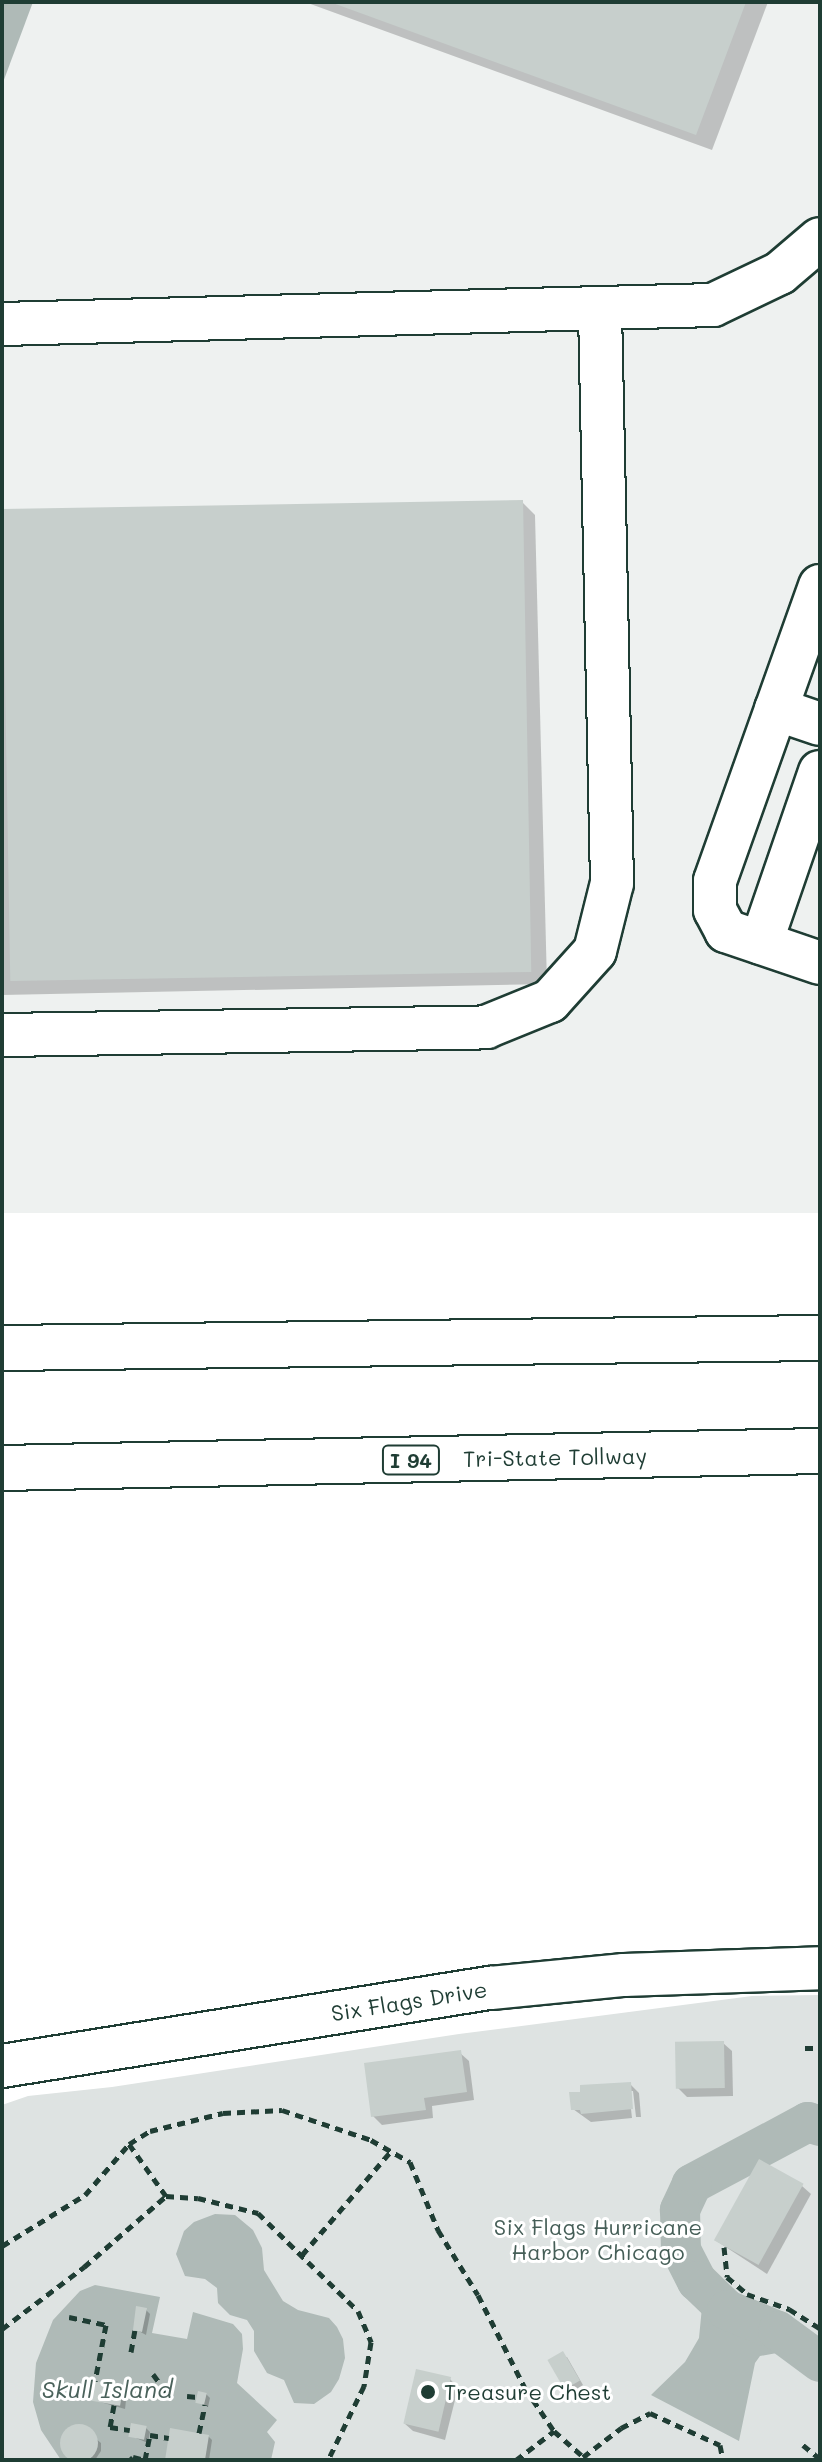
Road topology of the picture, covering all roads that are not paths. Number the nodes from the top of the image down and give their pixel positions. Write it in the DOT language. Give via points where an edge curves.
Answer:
graph roads {
  1 [pos="820,239"];
  2 [pos="600,309"];
  3 [pos="2,324"];
  4 [pos="820,586"];
  5 [pos="776,709"];
  6 [pos="820,724"];
  7 [pos="820,772"];
  8 [pos="761,943"];
  9 [pos="820,963"];
  10 [pos="2,1035"];
  11 [pos="820,1338"];
  12 [pos="2,1348"];
  13 [pos="820,1451"];
  14 [pos="2,1468"];
  15 [pos="820,1968"];
  16 [pos="2,2066"];
  1 -- 2 [label="lane" via="780,273 713,305"];
  2 -- 3 [label="lane"];
  2 -- 10 [label="lane" via="612,883 595,951 550,1001 486,1027"];
  4 -- 5 [label="lane"];
  5 -- 6 [label="lane"];
  5 -- 8 [label="lane" via="715,881 715,910 726,931"];
  7 -- 8 [label="lane"];
  8 -- 9 [label="lane"];
  11 -- 12 [label="highway"];
  13 -- 14 [label="highway, Tri-State Tollway / I 94"];
  15 -- 16 [label="lane, Six Flags Drive" via="624,1975 491,1988"];
}
